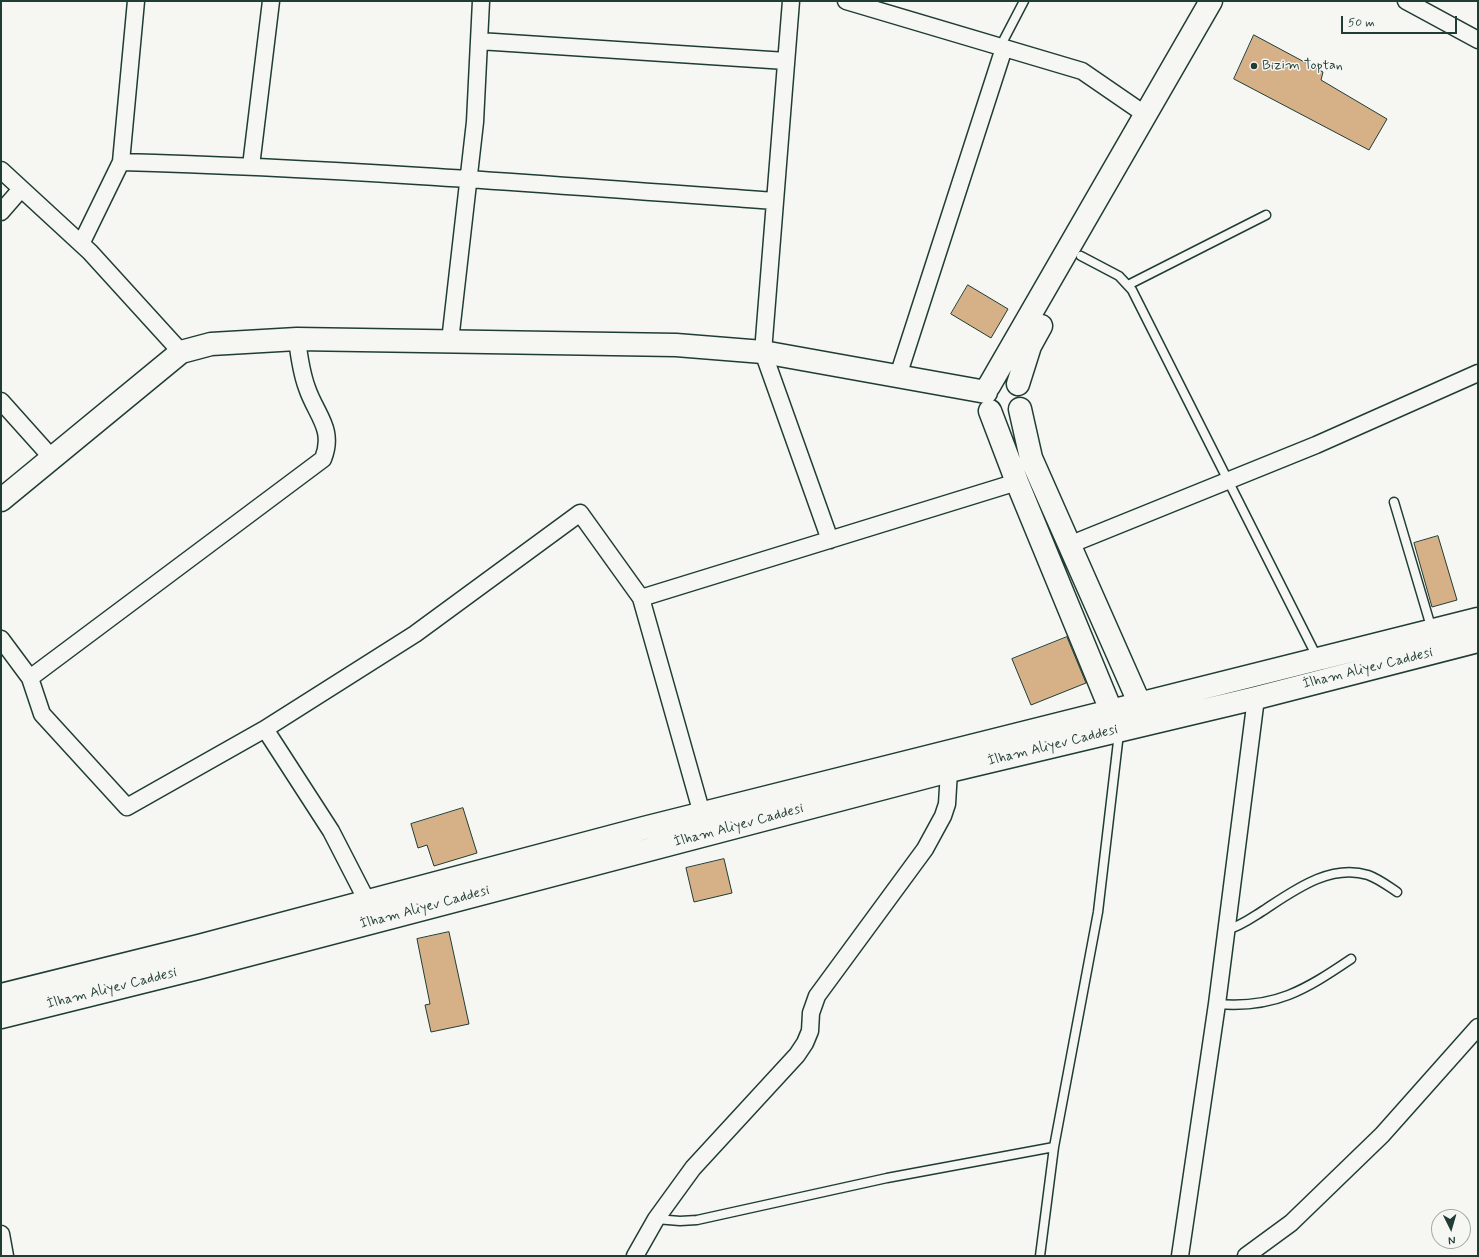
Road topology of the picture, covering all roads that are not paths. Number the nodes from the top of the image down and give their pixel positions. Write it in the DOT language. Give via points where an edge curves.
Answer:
graph roads {
  1 [pos="136,1"];
  2 [pos="270,1"];
  3 [pos="481,1"];
  4 [pos="791,1"];
  5 [pos="846,1"];
  6 [pos="1024,1"];
  7 [pos="1211,1"];
  8 [pos="1226,1"];
  9 [pos="1406,1"];
  10 [pos="1478,40"];
  11 [pos="479,41"];
  12 [pos="1002,47"];
  13 [pos="786,61"];
  14 [pos="1146,115"];
  15 [pos="121,162"];
  16 [pos="251,166"];
  17 [pos="1,170"];
  18 [pos="469,178"];
  19 [pos="21,189"];
  20 [pos="775,201"];
  21 [pos="1,212"];
  22 [pos="1266,215"];
  23 [pos="81,244"];
  24 [pos="1081,256"];
  25 [pos="1128,285"];
  26 [pos="297,339"];
  27 [pos="450,341"];
  28 [pos="181,352"];
  29 [pos="763,352"];
  30 [pos="1478,373"];
  31 [pos="898,376"];
  32 [pos="1018,384"];
  33 [pos="989,396"];
  34 [pos="1,401"];
  35 [pos="1020,409"];
  36 [pos="52,458"];
  37 [pos="1228,481"];
  38 [pos="1017,482"];
  39 [pos="1,500"];
  40 [pos="1394,502"];
  41 [pos="830,540"];
  42 [pos="1069,545"];
  43 [pos="641,598"];
  44 [pos="1478,619"];
  45 [pos="1432,631"];
  46 [pos="1,639"];
  47 [pos="1478,641"];
  48 [pos="1318,660"];
  49 [pos="30,678"];
  50 [pos="1256,698"];
  51 [pos="1145,714"];
  52 [pos="1115,721"];
  53 [pos="265,729"];
  54 [pos="949,771"];
  55 [pos="702,814"];
  56 [pos="1397,892"];
  57 [pos="367,901"];
  58 [pos="1226,930"];
  59 [pos="1351,959"];
  60 [pos="1,995"];
  61 [pos="1217,1004"];
  62 [pos="1,1017"];
  63 [pos="1478,1027"];
  64 [pos="1054,1147"];
  65 [pos="656,1219"];
  66 [pos="1,1234"];
  67 [pos="5,1256"];
  68 [pos="635,1256"];
  69 [pos="1040,1256"];
  70 [pos="1180,1256"];
  71 [pos="1246,1256"];
  1 -- 15 [label="street"];
  2 -- 16 [label="street"];
  3 -- 11 [label="street"];
  4 -- 13 [label="street"];
  5 -- 12 [label="street"];
  6 -- 12 [label="lane"];
  7 -- 14 [label="main road"];
  8 -- 24 [label="main road"];
  9 -- 10 [label="street"];
  11 -- 13 [label="street"];
  11 -- 18 [label="street"];
  12 -- 14 [label="street" via="1082,71"];
  12 -- 31 [label="street"];
  13 -- 20 [label="street"];
  14 -- 33 [label="main road"];
  15 -- 16 [label="street"];
  15 -- 23 [label="street"];
  16 -- 18 [label="street"];
  17 -- 19 [label="street"];
  18 -- 20 [label="street"];
  18 -- 27 [label="street"];
  19 -- 21 [label="street"];
  19 -- 23 [label="street"];
  20 -- 29 [label="street"];
  22 -- 25 [label="lane"];
  23 -- 28 [label="street"];
  24 -- 25 [label="lane" via="1120,276"];
  24 -- 32 [label="main road" via="1030,346"];
  25 -- 37 [label="lane"];
  26 -- 27 [label="main road"];
  26 -- 28 [label="main road" via="211,344"];
  26 -- 49 [label="street" via="301,371 307,390 328,434 328,448 323,459"];
  27 -- 29 [label="main road" via="676,345"];
  28 -- 36 [label="main road"];
  29 -- 31 [label="main road"];
  29 -- 41 [label="street"];
  30 -- 37 [label="street"];
  31 -- 33 [label="main road"];
  32 -- 33 [label="main road" via="1013,380 1000,379"];
  32 -- 35 [label="main road" via="1024,395"];
  33 -- 35 [label="main road" via="995,414 1012,416"];
  33 -- 38 [label="main road"];
  34 -- 36 [label="street"];
  35 -- 42 [label="main road" via="1031,458"];
  36 -- 39 [label="main road"];
  37 -- 42 [label="street"];
  37 -- 48 [label="lane"];
  38 -- 41 [label="street"];
  38 -- 52 [label="main road"];
  40 -- 45 [label="lane"];
  41 -- 43 [label="street"];
  42 -- 51 [label="main road"];
  43 -- 53 [label="street" via="580,513 415,634"];
  43 -- 55 [label="street"];
  44 -- 45 [label="main road, İlham Aliyev Caddesi"];
  45 -- 48 [label="main road, İlham Aliyev Caddesi"];
  46 -- 49 [label="street"];
  47 -- 50 [label="main road, İlham Aliyev Caddesi"];
  48 -- 51 [label="main road, İlham Aliyev Caddesi"];
  49 -- 53 [label="street" via="42,714 127,807"];
  50 -- 51 [label="main road, İlham Aliyev Caddesi"];
  50 -- 58 [label="street"];
  51 -- 52 [label="main road, İlham Aliyev Caddesi"];
  52 -- 54 [label="main road, İlham Aliyev Caddesi"];
  52 -- 55 [label="main road, İlham Aliyev Caddesi"];
  52 -- 64 [label="lane" via="1098,912"];
  53 -- 57 [label="street" via="331,831"];
  54 -- 62 [label="main road, İlham Aliyev Caddesi" via="198,968"];
  54 -- 65 [label="street" via="949,789 943,816 925,849 817,996 805,1043 764,1093 693,1168"];
  55 -- 57 [label="main road, İlham Aliyev Caddesi"];
  56 -- 58 [label="lane" via="1368,875 1350,872 1333,874 1296,889 1240,925"];
  57 -- 60 [label="main road, İlham Aliyev Caddesi"];
  58 -- 61 [label="street"];
  59 -- 61 [label="lane" via="1305,989 1279,999 1244,1005"];
  61 -- 70 [label="street"];
  63 -- 71 [label="street" via="1382,1135 1291,1223"];
  64 -- 65 [label="lane" via="887,1178 697,1220"];
  64 -- 69 [label="lane"];
  65 -- 68 [label="street"];
  66 -- 67 [label="street"];
}
